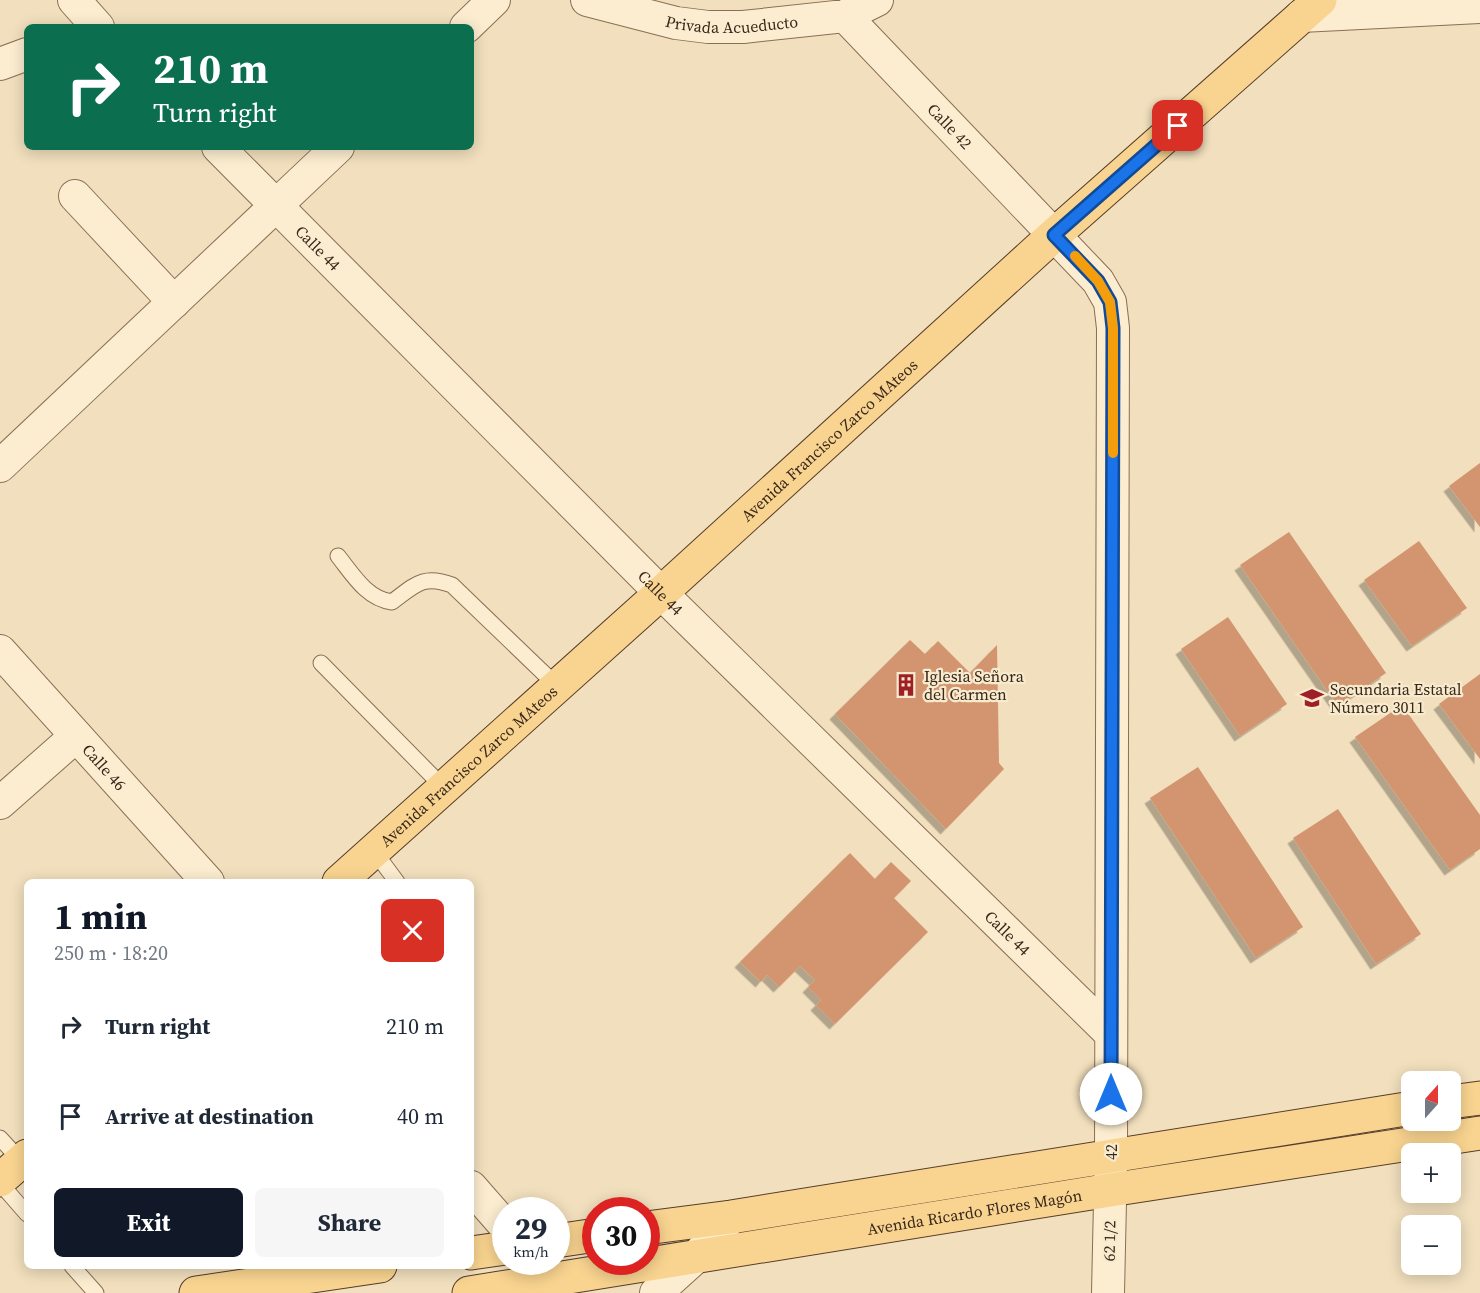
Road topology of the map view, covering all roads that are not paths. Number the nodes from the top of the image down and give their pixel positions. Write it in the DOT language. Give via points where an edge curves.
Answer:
graph roads {
  1 [pos="74,0"];
  2 [pos="494,0"];
  3 [pos="587,0"];
  4 [pos="877,0"];
  5 [pos="1310,8"];
  6 [pos="1480,8"];
  7 [pos="845,16"];
  8 [pos="95,24"];
  9 [pos="468,24"];
  10 [pos="24,55"];
  11 [pos="0,64"];
  12 [pos="221,150"];
  13 [pos="335,150"];
  14 [pos="75,196"];
  15 [pos="276,205"];
  16 [pos="1054,235"];
  17 [pos="174,302"];
  18 [pos="0,466"];
  19 [pos="338,556"];
  20 [pos="661,593"];
  21 [pos="0,651"];
  22 [pos="321,663"];
  23 [pos="557,686"];
  24 [pos="76,736"];
  25 [pos="444,788"];
  26 [pos="0,803"];
  27 [pos="374,851"];
  28 [pos="205,879"];
  29 [pos="342,879"];
  30 [pos="396,879"];
  31 [pos="1110,1033"];
  32 [pos="1480,1098"];
  33 [pos="1461,1101"];
  34 [pos="1401,1110"];
  35 [pos="1480,1133"];
  36 [pos="1111,1155"];
  37 [pos="10,1164"];
  38 [pos="474,1190"];
  39 [pos="1110,1190"];
  40 [pos="24,1205"];
  41 [pos="492,1211"];
  42 [pos="731,1217"];
  43 [pos="660,1226"];
  44 [pos="492,1250"];
  45 [pos="474,1253"];
  46 [pos="697,1256"];
  47 [pos="75,1269"];
  48 [pos="333,1269"];
  49 [pos="286,1272"];
  50 [pos="550,1278"];
  51 [pos="96,1293"];
  52 [pos="195,1293"];
  53 [pos="469,1293"];
  54 [pos="656,1293"];
  55 [pos="1108,1293"];
  1 -- 8 [label="street"];
  2 -- 9 [label="street"];
  3 -- 7 [label="street, Privada Acueducto" via="676,23 708,27"];
  4 -- 7 [label="street"];
  5 -- 6 [label="street"];
  5 -- 16 [label="main road, Avenida Francisco Zarco MAteos"];
  7 -- 16 [label="street, Calle 42"];
  10 -- 11 [label="street"];
  12 -- 15 [label="street, Calle 44"];
  13 -- 15 [label="street"];
  14 -- 17 [label="street"];
  15 -- 17 [label="street"];
  15 -- 20 [label="street, Calle 44"];
  16 -- 20 [label="main road, Avenida Francisco Zarco MAteos"];
  16 -- 31 [label="street, 42" via="1098,281 1110,302 1113,328"];
  17 -- 18 [label="street"];
  19 -- 23 [label="lane" via="380,601 392,602 418,582 437,579 452,585"];
  20 -- 23 [label="main road, Avenida Francisco Zarco MAteos"];
  20 -- 31 [label="street, Calle 44"];
  21 -- 24 [label="street, Calle 46"];
  22 -- 25 [label="lane"];
  23 -- 25 [label="main road, Avenida Francisco Zarco MAteos"];
  24 -- 26 [label="street"];
  24 -- 28 [label="street, Calle 46"];
  25 -- 27 [label="main road, Avenida Francisco Zarco MAteos"];
  27 -- 29 [label="main road, Avenida Francisco Zarco MAteos"];
  27 -- 30 [label="lane"];
  31 -- 36 [label="street, 42"];
  32 -- 33 [label="main road"];
  34 -- 36 [label="main road, Avenida Ricardo Flores Magón"];
  35 -- 39 [label="main road, Avenida Ricardo Flores Magón"];
  36 -- 39 [label="street, 42"];
  36 -- 42 [label="main road, Avenida Ricardo Flores Magón"];
  37 -- 40 [label="lane"];
  38 -- 41 [label="street"];
  39 -- 46 [label="main road, Avenida Ricardo Flores Magón"];
  39 -- 55 [label="street, 62 1/2"];
  42 -- 43 [label="main road, Avenida Ricardo Flores Magón"];
  42 -- 46 [label="street"];
  44 -- 45 [label="main road"];
  46 -- 50 [label="main road, Avenida Ricardo Flores Magón"];
  46 -- 54 [label="street"];
  47 -- 51 [label="lane"];
  48 -- 49 [label="main road"];
  49 -- 52 [label="main road"];
  50 -- 53 [label="main road, Avenida Ricardo Flores Magón"];
}
